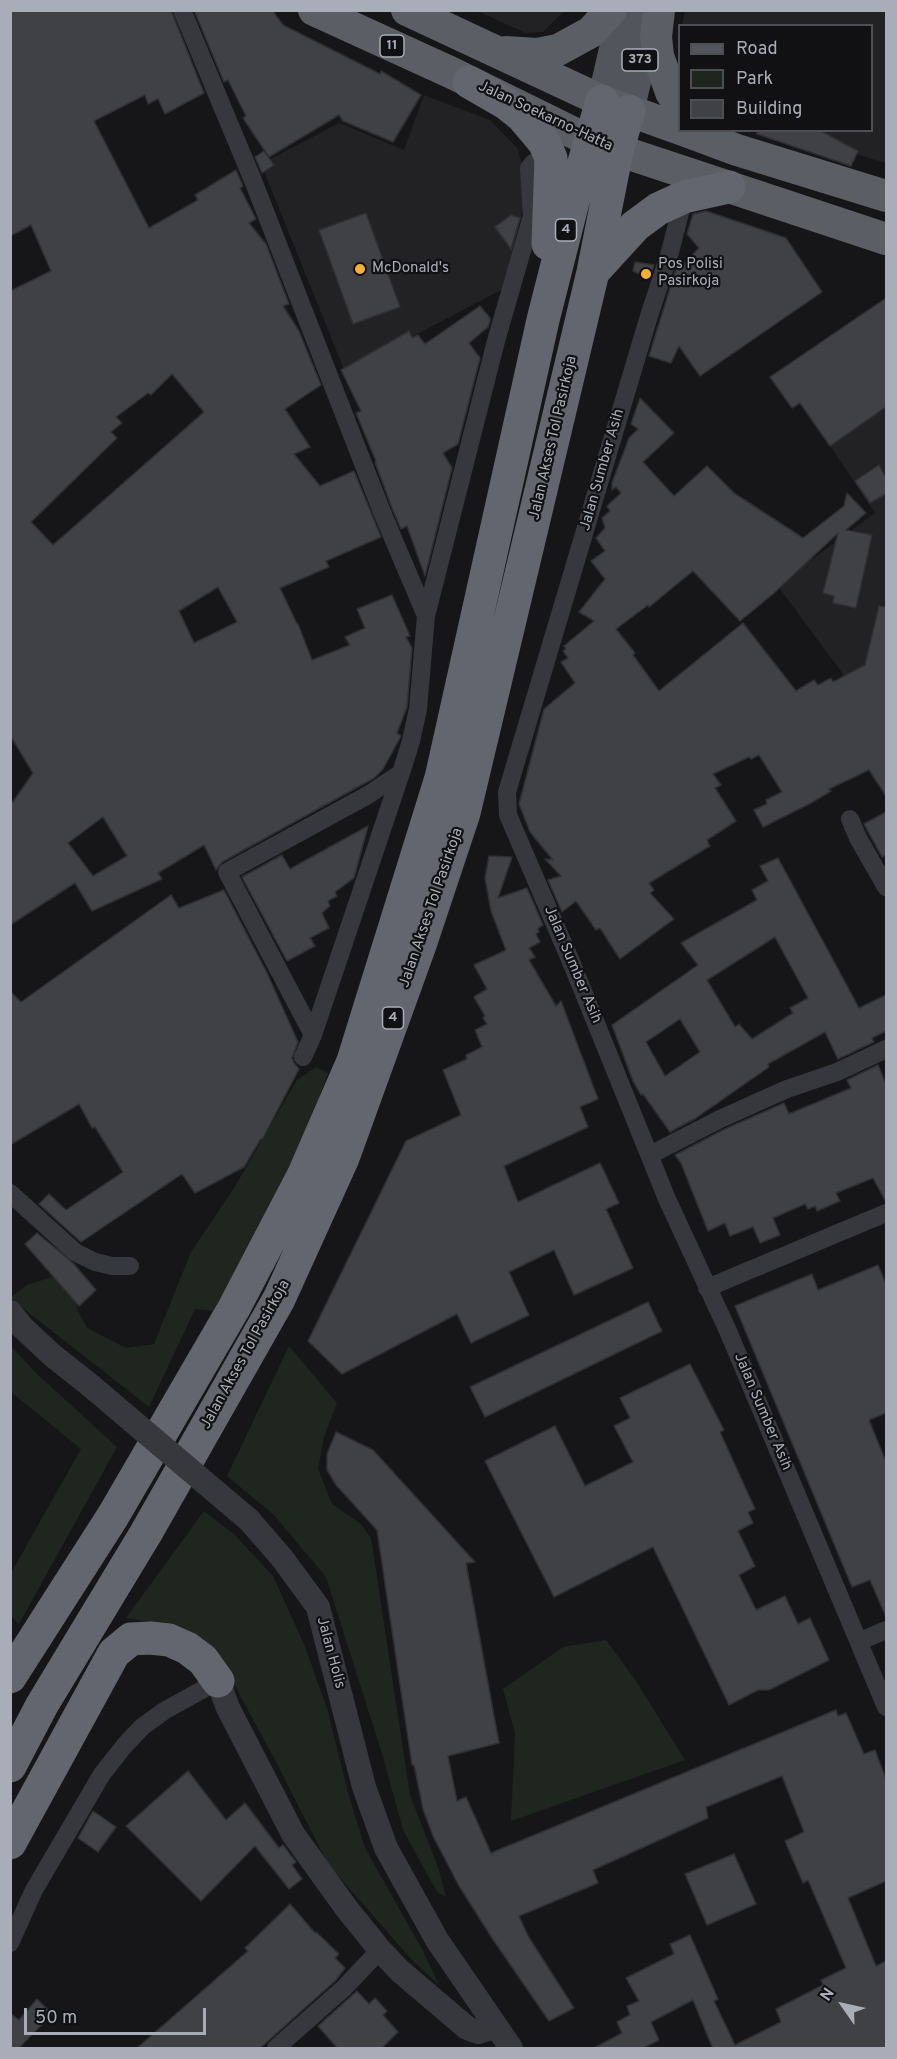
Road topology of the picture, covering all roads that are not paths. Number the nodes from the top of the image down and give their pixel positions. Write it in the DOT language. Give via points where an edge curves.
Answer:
graph roads {
  1 [pos="182,10"];
  2 [pos="314,10"];
  3 [pos="407,10"];
  4 [pos="611,10"];
  5 [pos="623,10"];
  6 [pos="654,10"];
  7 [pos="659,10"];
  8 [pos="484,47"];
  9 [pos="469,82"];
  10 [pos="678,103"];
  11 [pos="615,106"];
  12 [pos="678,129"];
  13 [pos="688,132"];
  14 [pos="707,132"];
  15 [pos="603,146"];
  16 [pos="737,150"];
  17 [pos="551,158"];
  18 [pos="729,187"];
  19 [pos="886,196"];
  20 [pos="684,197"];
  21 [pos="886,239"];
  22 [pos="593,272"];
  23 [pos="543,320"];
  24 [pos="426,616"];
  25 [pos="400,773"];
  26 [pos="850,819"];
  27 [pos="886,887"];
  28 [pos="313,1035"];
  29 [pos="886,1049"];
  30 [pos="303,1058"];
  31 [pos="650,1155"];
  32 [pos="10,1193"];
  33 [pos="886,1213"];
  34 [pos="130,1266"];
  35 [pos="707,1288"];
  36 [pos="10,1312"];
  37 [pos="886,1630"];
  38 [pos="860,1641"];
  39 [pos="10,1677"];
  40 [pos="218,1681"];
  41 [pos="886,1707"];
  42 [pos="10,1766"];
  43 [pos="10,1843"];
  44 [pos="10,1943"];
  45 [pos="380,1950"];
  46 [pos="495,2027"];
  47 [pos="276,2049"];
  48 [pos="511,2049"];
  1 -- 24 [label="street"];
  2 -- 9 [label="highway, Jalan Soekarno-Hatta / 11"];
  3 -- 8 [label="highway"];
  4 -- 8 [label="highway" via="591,32 558,50 537,54"];
  5 -- 11 [label="main road, 373"];
  6 -- 11 [label="main road, 373"];
  7 -- 10 [label="highway" via="658,56"];
  8 -- 11 [label="highway"];
  9 -- 15 [label="highway, Jalan Soekarno-Hatta / 11"];
  9 -- 17 [label="highway" via="522,116 544,142"];
  11 -- 12 [label="highway"];
  11 -- 15 [label="highway, 4"];
  13 -- 16 [label="highway"];
  14 -- 16 [label="highway"];
  15 -- 18 [label="highway, Jalan Soekarno-Hatta / 11"];
  15 -- 22 [label="highway, Jalan Akses Tol Pasirkoja / 4"];
  15 -- 23 [label="highway, Jalan Akses Tol Pasirkoja / 4"];
  16 -- 19 [label="highway"];
  17 -- 23 [label="highway"];
  17 -- 24 [label="street" via="529,168 532,216"];
  18 -- 20 [label="highway"];
  18 -- 21 [label="highway, Jalan Soekarno-Hatta / 11"];
  20 -- 22 [label="highway" via="635,226"];
  20 -- 31 [label="street, Jalan Sumber Asih" via="507,792 508,815"];
  22 -- 42 [label="highway, Jalan Akses Tol Pasirkoja / 4" via="464,813 343,1158 279,1299"];
  23 -- 39 [label="highway, Jalan Akses Tol Pasirkoja / 4" via="441,778 353,1061 303,1176 234,1308 113,1516"];
  24 -- 25 [label="street" via="418,709"];
  25 -- 28 [label="street"];
  25 -- 28 [label="street" via="368,795 227,872"];
  26 -- 27 [label="street"];
  28 -- 30 [label="street"];
  29 -- 31 [label="street" via="720,1119"];
  31 -- 35 [label="street, Jalan Sumber Asih"];
  32 -- 34 [label="street" via="75,1252 104,1264"];
  33 -- 35 [label="street"];
  35 -- 38 [label="street, Jalan Sumber Asih" via="729,1331"];
  36 -- 46 [label="street, Jalan Holis, bridge" via="52,1355 249,1520 318,1608 364,1787 386,1848 437,1941"];
  37 -- 38 [label="street"];
  38 -- 41 [label="street, Jalan Sumber Asih"];
  40 -- 43 [label="highway" via="203,1660 187,1648 169,1640 131,1639 114,1653"];
  40 -- 44 [label="street" via="142,1726 113,1759 34,1890"];
  40 -- 45 [label="street" via="293,1834"];
  45 -- 46 [label="street" via="467,2028 478,2032"];
  45 -- 47 [label="street"];
  46 -- 48 [label="street, Jalan Holis"];
}
